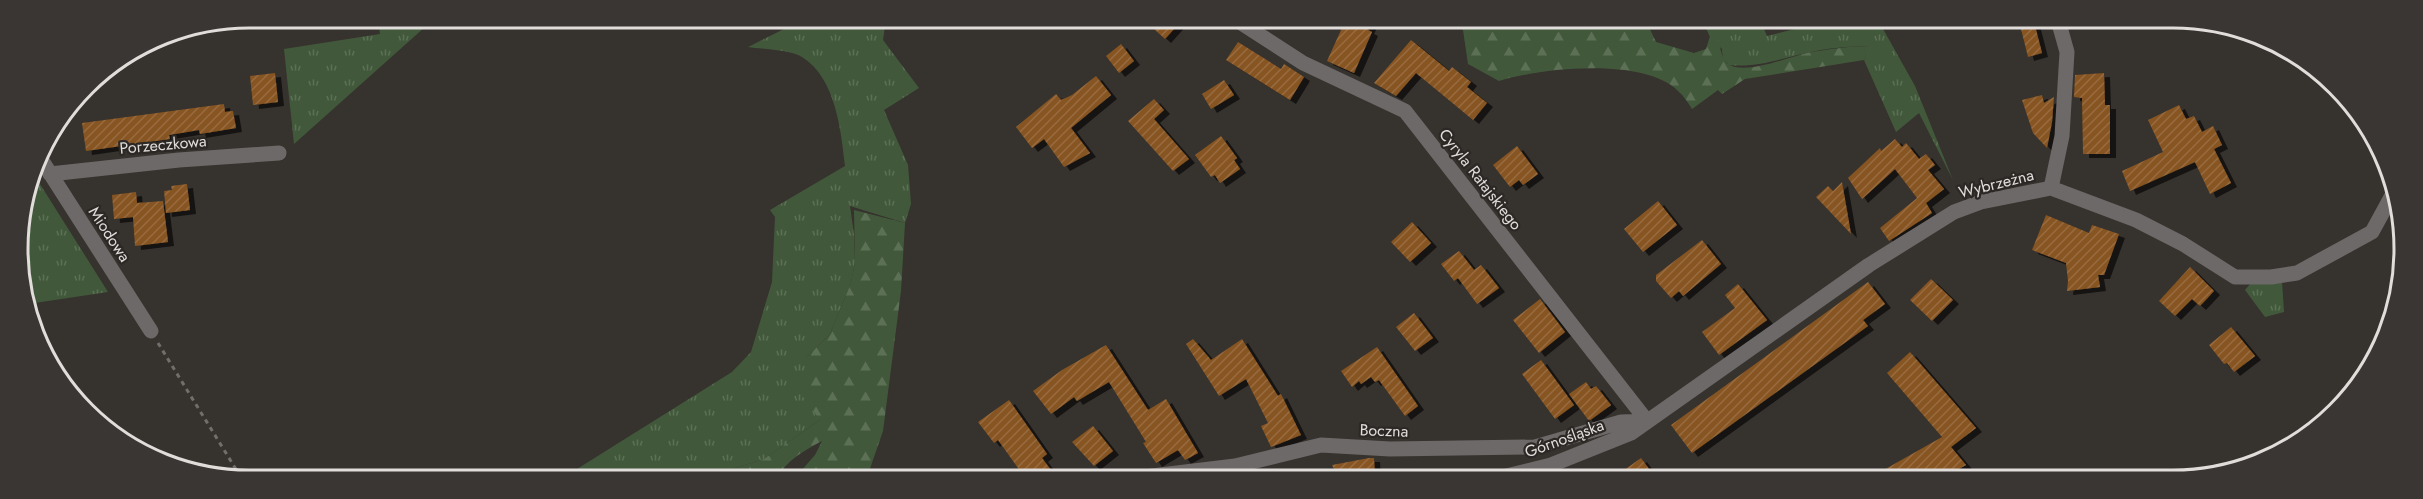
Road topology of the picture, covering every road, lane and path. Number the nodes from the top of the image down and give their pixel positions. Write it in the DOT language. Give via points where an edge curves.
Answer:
graph roads {
  1 [pos="1248,28"];
  2 [pos="2060,28"];
  3 [pos="279,153"];
  4 [pos="45,166"];
  5 [pos="50,174"];
  6 [pos="2051,188"];
  7 [pos="2389,201"];
  8 [pos="151,332"];
  9 [pos="1647,421"];
  10 [pos="236,470"];
  11 [pos="1202,470"];
  12 [pos="1531,470"];
  1 -- 9 [label="street, Cyryla Ratajskiego" via="1303,63 1405,111"];
  2 -- 6 [label="street" via="2067,52 2062,136"];
  3 -- 5 [label="street, Porzeczkowa"];
  4 -- 5 [label="street, Miodowa"];
  5 -- 8 [label="street, Miodowa"];
  6 -- 7 [label="street, Wybrzeżna" via="2136,220 2235,277 2297,273 2372,232"];
  6 -- 9 [label="street, Wybrzeżna" via="1981,202 1954,212 1869,265"];
  8 -- 10 [label="path"];
  9 -- 11 [label="street, Boczna" via="1621,422 1535,447 1390,449 1322,445"];
  9 -- 12 [label="street, Górnośląska" via="1631,433"];
}
